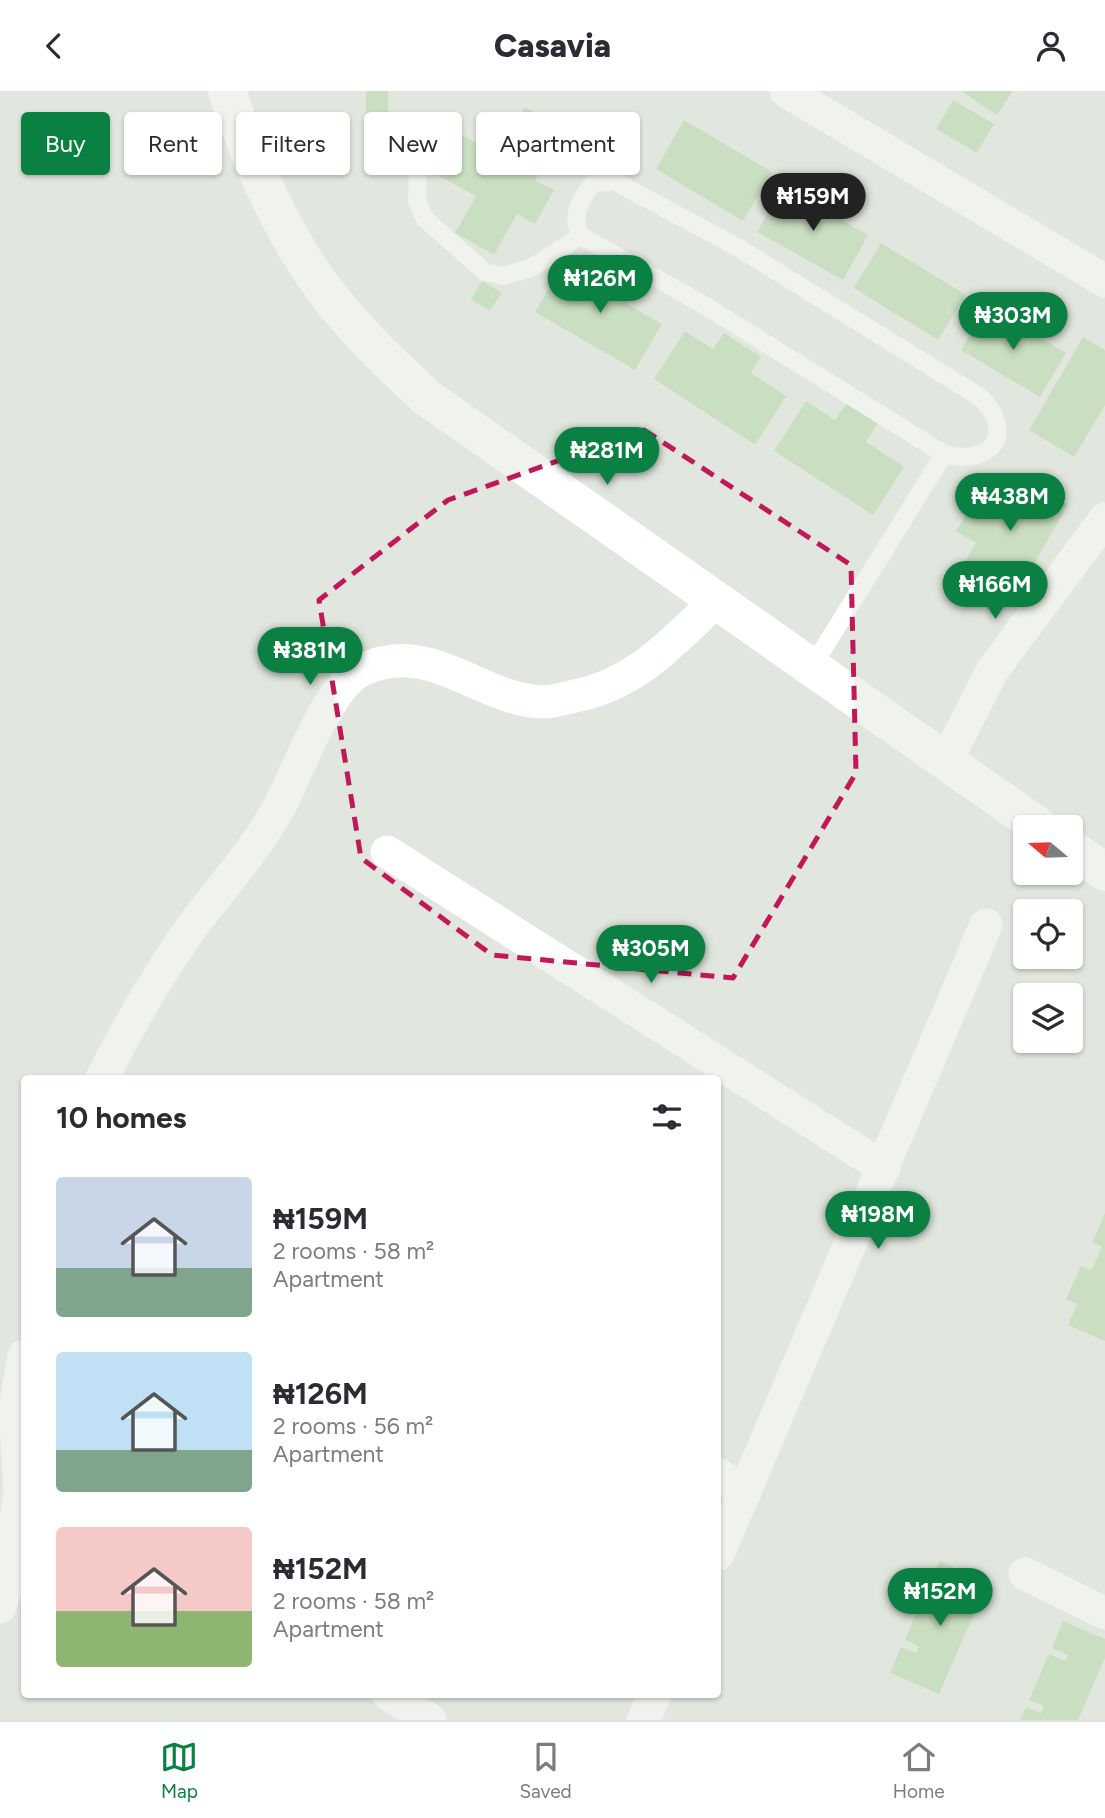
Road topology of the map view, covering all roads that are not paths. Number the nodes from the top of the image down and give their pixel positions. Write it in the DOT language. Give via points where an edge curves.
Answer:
graph roads {
  1 [pos="227,91"];
  2 [pos="786,91"];
  3 [pos="417,175"];
  4 [pos="581,236"];
  5 [pos="1105,281"];
  6 [pos="944,454"];
  7 [pos="1105,519"];
  8 [pos="717,600"];
  9 [pos="812,667"];
  10 [pos="946,761"];
  11 [pos="1023,815"];
  12 [pos="387,852"];
  13 [pos="1083,856"];
  14 [pos="1105,872"];
  15 [pos="986,925"];
  16 [pos="104,1075"];
  17 [pos="884,1168"];
  18 [pos="21,1373"];
  19 [pos="721,1476"];
  20 [pos="746,1492"];
  21 [pos="721,1547"];
  22 [pos="1026,1574"];
  23 [pos="0,1607"];
  24 [pos="1105,1613"];
  25 [pos="394,1698"];
  26 [pos="653,1698"];
  27 [pos="430,1720"];
  28 [pos="643,1720"];
  1 -- 8 [label="main road" via="273,205 332,299 370,344 426,397"];
  2 -- 5 [label="street"];
  3 -- 4 [label="lane" via="417,201 425,219 485,272 503,276 531,268"];
  4 -- 6 [label="lane" via="704,305"];
  4 -- 6 [label="lane" via="575,225 579,201 593,183 614,181 737,247 991,408 998,424 997,439 989,449 970,459"];
  6 -- 9 [label="lane"];
  7 -- 10 [label="street" via="992,671"];
  8 -- 9 [label="main road"];
  8 -- 16 [label="street" via="642,670 602,690 556,700 508,694 448,668 410,661 383,662 359,671 321,718 278,810 190,931"];
  9 -- 10 [label="main road"];
  10 -- 11 [label="main road"];
  12 -- 17 [label="street"];
  13 -- 14 [label="main road"];
  15 -- 17 [label="street"];
  17 -- 20 [label="street"];
  18 -- 23 [label="street" via="15,1408 20,1492"];
  19 -- 20 [label="street"];
  20 -- 21 [label="street"];
  22 -- 24 [label="street"];
  25 -- 27 [label="street"];
  26 -- 28 [label="street"];
}
